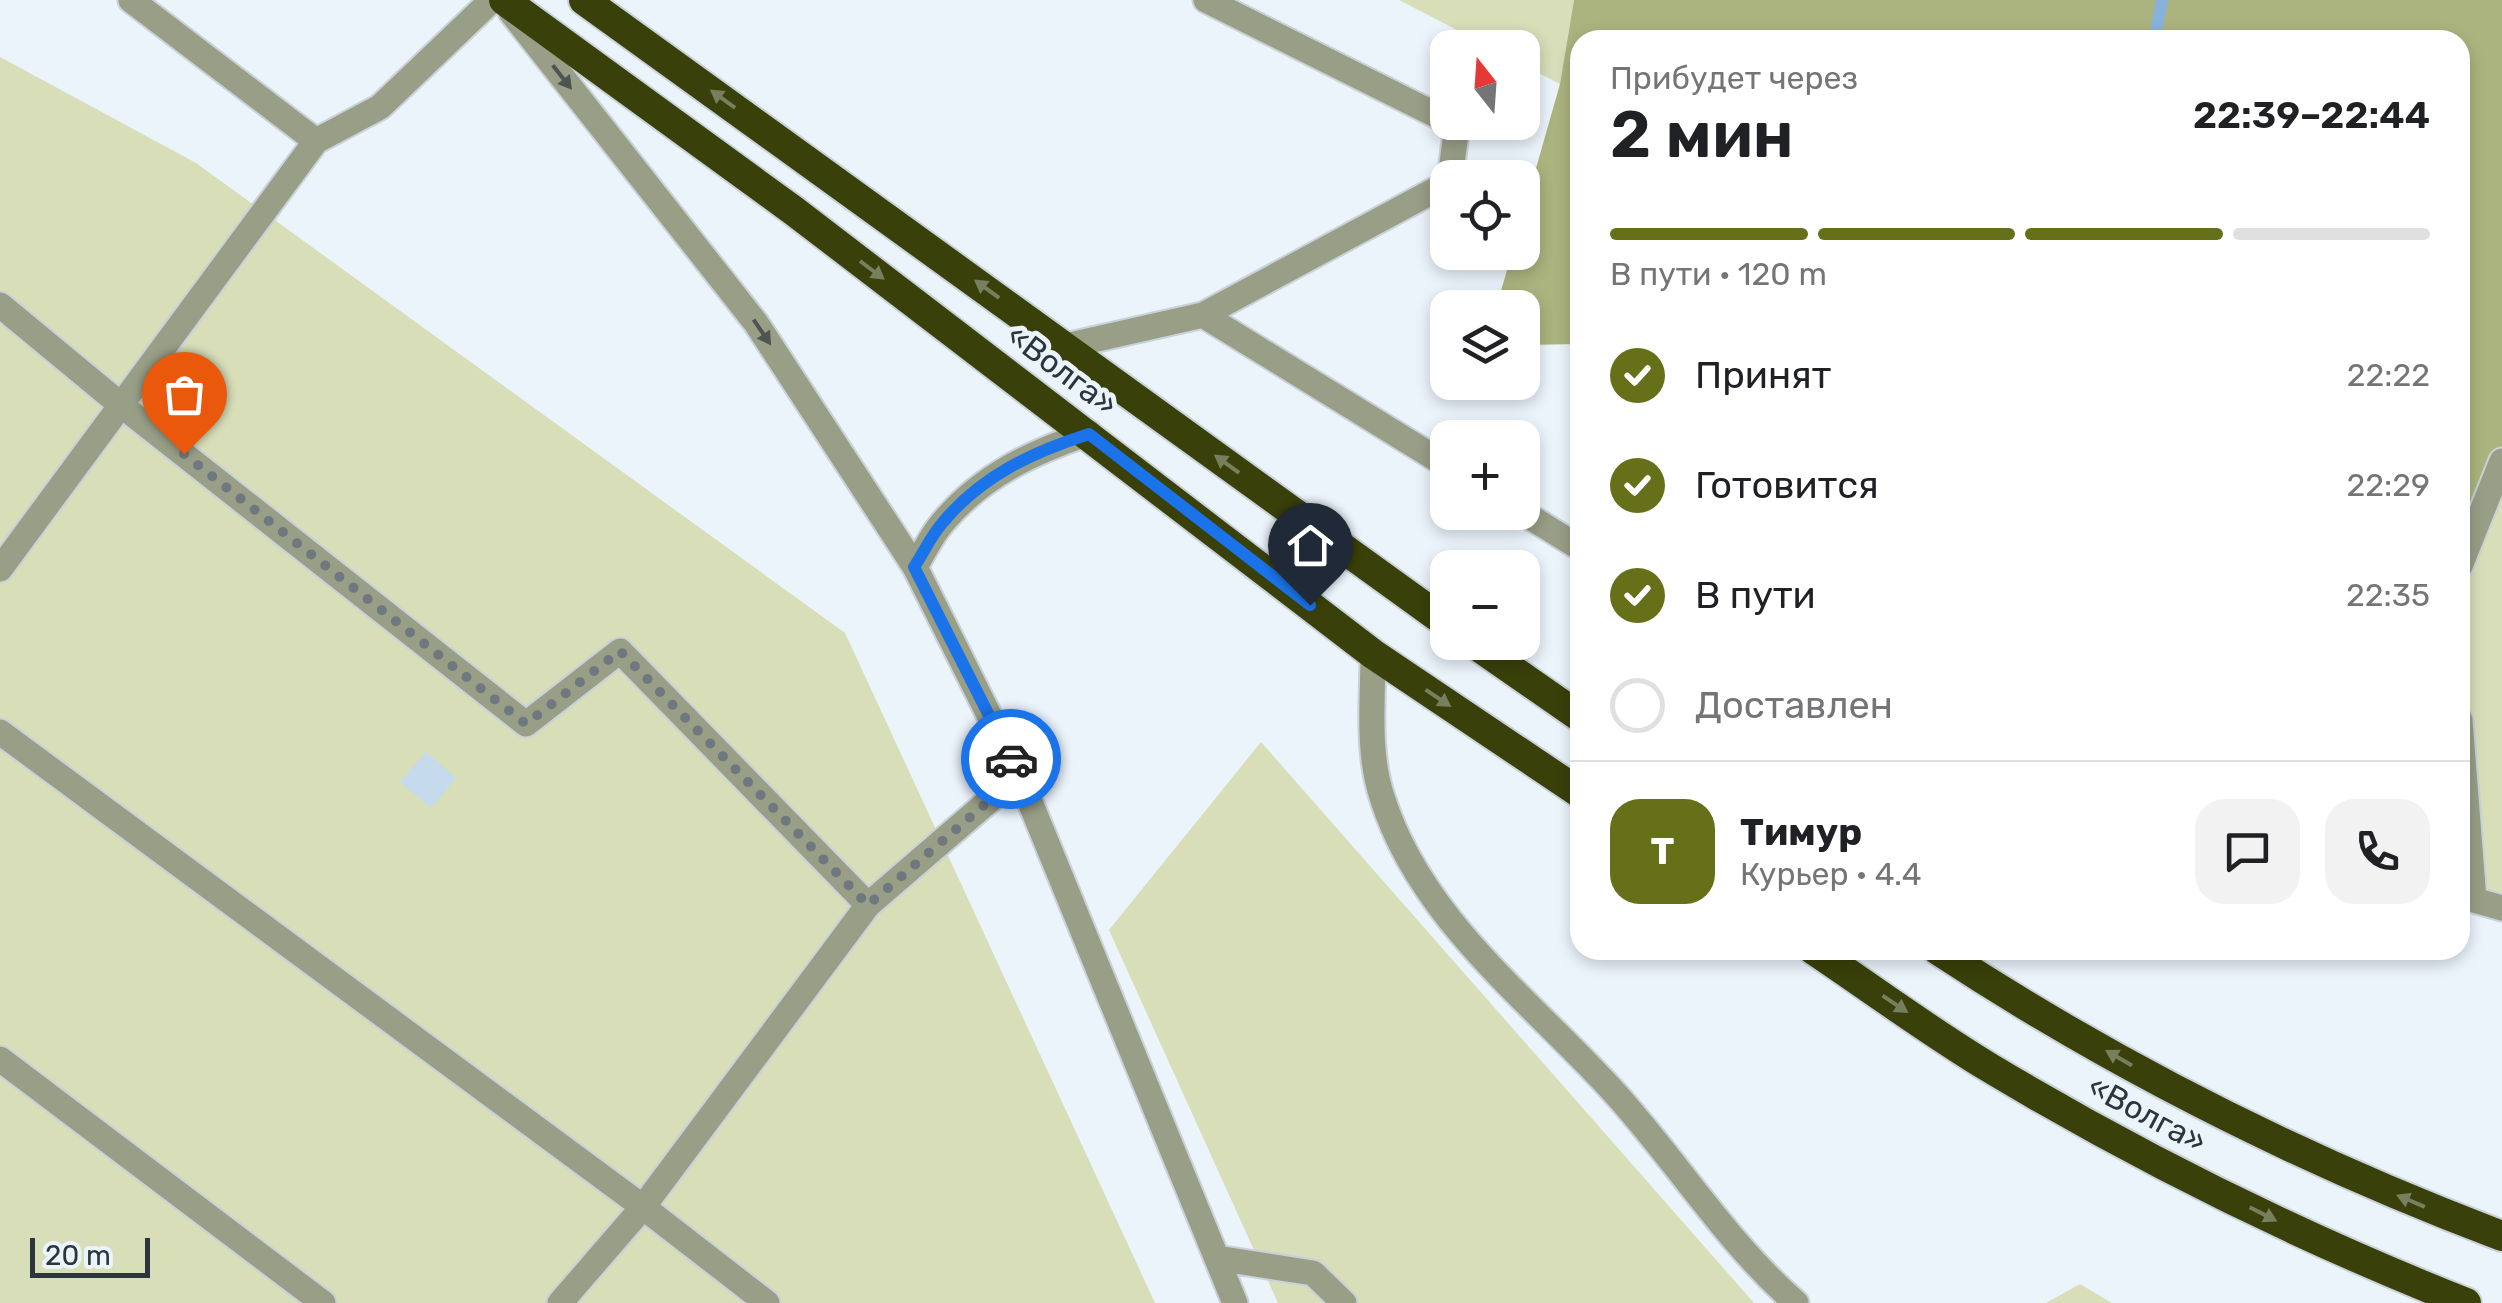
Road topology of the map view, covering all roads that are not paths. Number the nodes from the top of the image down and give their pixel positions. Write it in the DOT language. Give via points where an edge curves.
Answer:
graph roads {
  1 [pos="130,0"];
  2 [pos="492,0"];
  3 [pos="503,0"];
  4 [pos="584,0"];
  5 [pos="1206,0"];
  6 [pos="1430,112"];
  7 [pos="316,141"];
  8 [pos="1430,190"];
  9 [pos="0,305"];
  10 [pos="1203,315"];
  11 [pos="1066,346"];
  12 [pos="122,405"];
  13 [pos="1089,434"];
  14 [pos="1430,455"];
  15 [pos="2502,461"];
  16 [pos="1540,523"];
  17 [pos="2470,541"];
  18 [pos="1570,542"];
  19 [pos="914,567"];
  20 [pos="0,570"];
  21 [pos="1430,611"];
  22 [pos="1373,654"];
  23 [pos="1498,660"];
  24 [pos="1570,709"];
  25 [pos="0,732"];
  26 [pos="1019,775"];
  27 [pos="1570,786"];
  28 [pos="2470,903"];
  29 [pos="868,905"];
  30 [pos="2502,908"];
  31 [pos="1829,960"];
  32 [pos="1955,960"];
  33 [pos="0,1060"];
  34 [pos="643,1207"];
  35 [pos="2502,1236"];
  36 [pos="1216,1258"];
  37 [pos="323,1303"];
  38 [pos="560,1303"];
  39 [pos="768,1303"];
  40 [pos="1235,1303"];
  41 [pos="1344,1303"];
  42 [pos="1796,1303"];
  43 [pos="2466,1303"];
  1 -- 7 [label="street"];
  2 -- 7 [label="street" via="380,107"];
  3 -- 13 [label="highway, «Волга», one-way"];
  3 -- 19 [label="street, one-way" via="756,323"];
  11 -- 4 [label="highway, «Волга», one-way"];
  5 -- 6 [label="street"];
  7 -- 12 [label="street"];
  8 -- 10 [label="street"];
  9 -- 12 [label="street"];
  10 -- 11 [label="street"];
  10 -- 14 [label="street"];
  21 -- 11 [label="highway, «Волга», one-way"];
  12 -- 20 [label="street"];
  12 -- 29 [label="street" via="526,724 620,651"];
  13 -- 19 [label="street" via="1035,452 984,482 942,522"];
  13 -- 22 [label="highway, «Волга»"];
  15 -- 17 [label="street"];
  16 -- 18 [label="street"];
  19 -- 26 [label="street"];
  22 -- 27 [label="highway, «Волга», one-way"];
  22 -- 42 [label="street" via="1372,750 1381,796 1448,921 1615,1093 1765,1276"];
  23 -- 24 [label="highway"];
  25 -- 34 [label="street"];
  26 -- 29 [label="street"];
  26 -- 36 [label="street"];
  28 -- 30 [label="street"];
  29 -- 34 [label="street"];
  31 -- 43 [label="highway, «Волга», one-way" via="1990,1068 2176,1170 2344,1255"];
  35 -- 32 [label="highway, «Волга», one-way" via="2409,1200 2151,1077"];
  33 -- 37 [label="street"];
  34 -- 38 [label="street"];
  34 -- 39 [label="street"];
  36 -- 40 [label="street"];
  36 -- 41 [label="street" via="1313,1273"];
}
